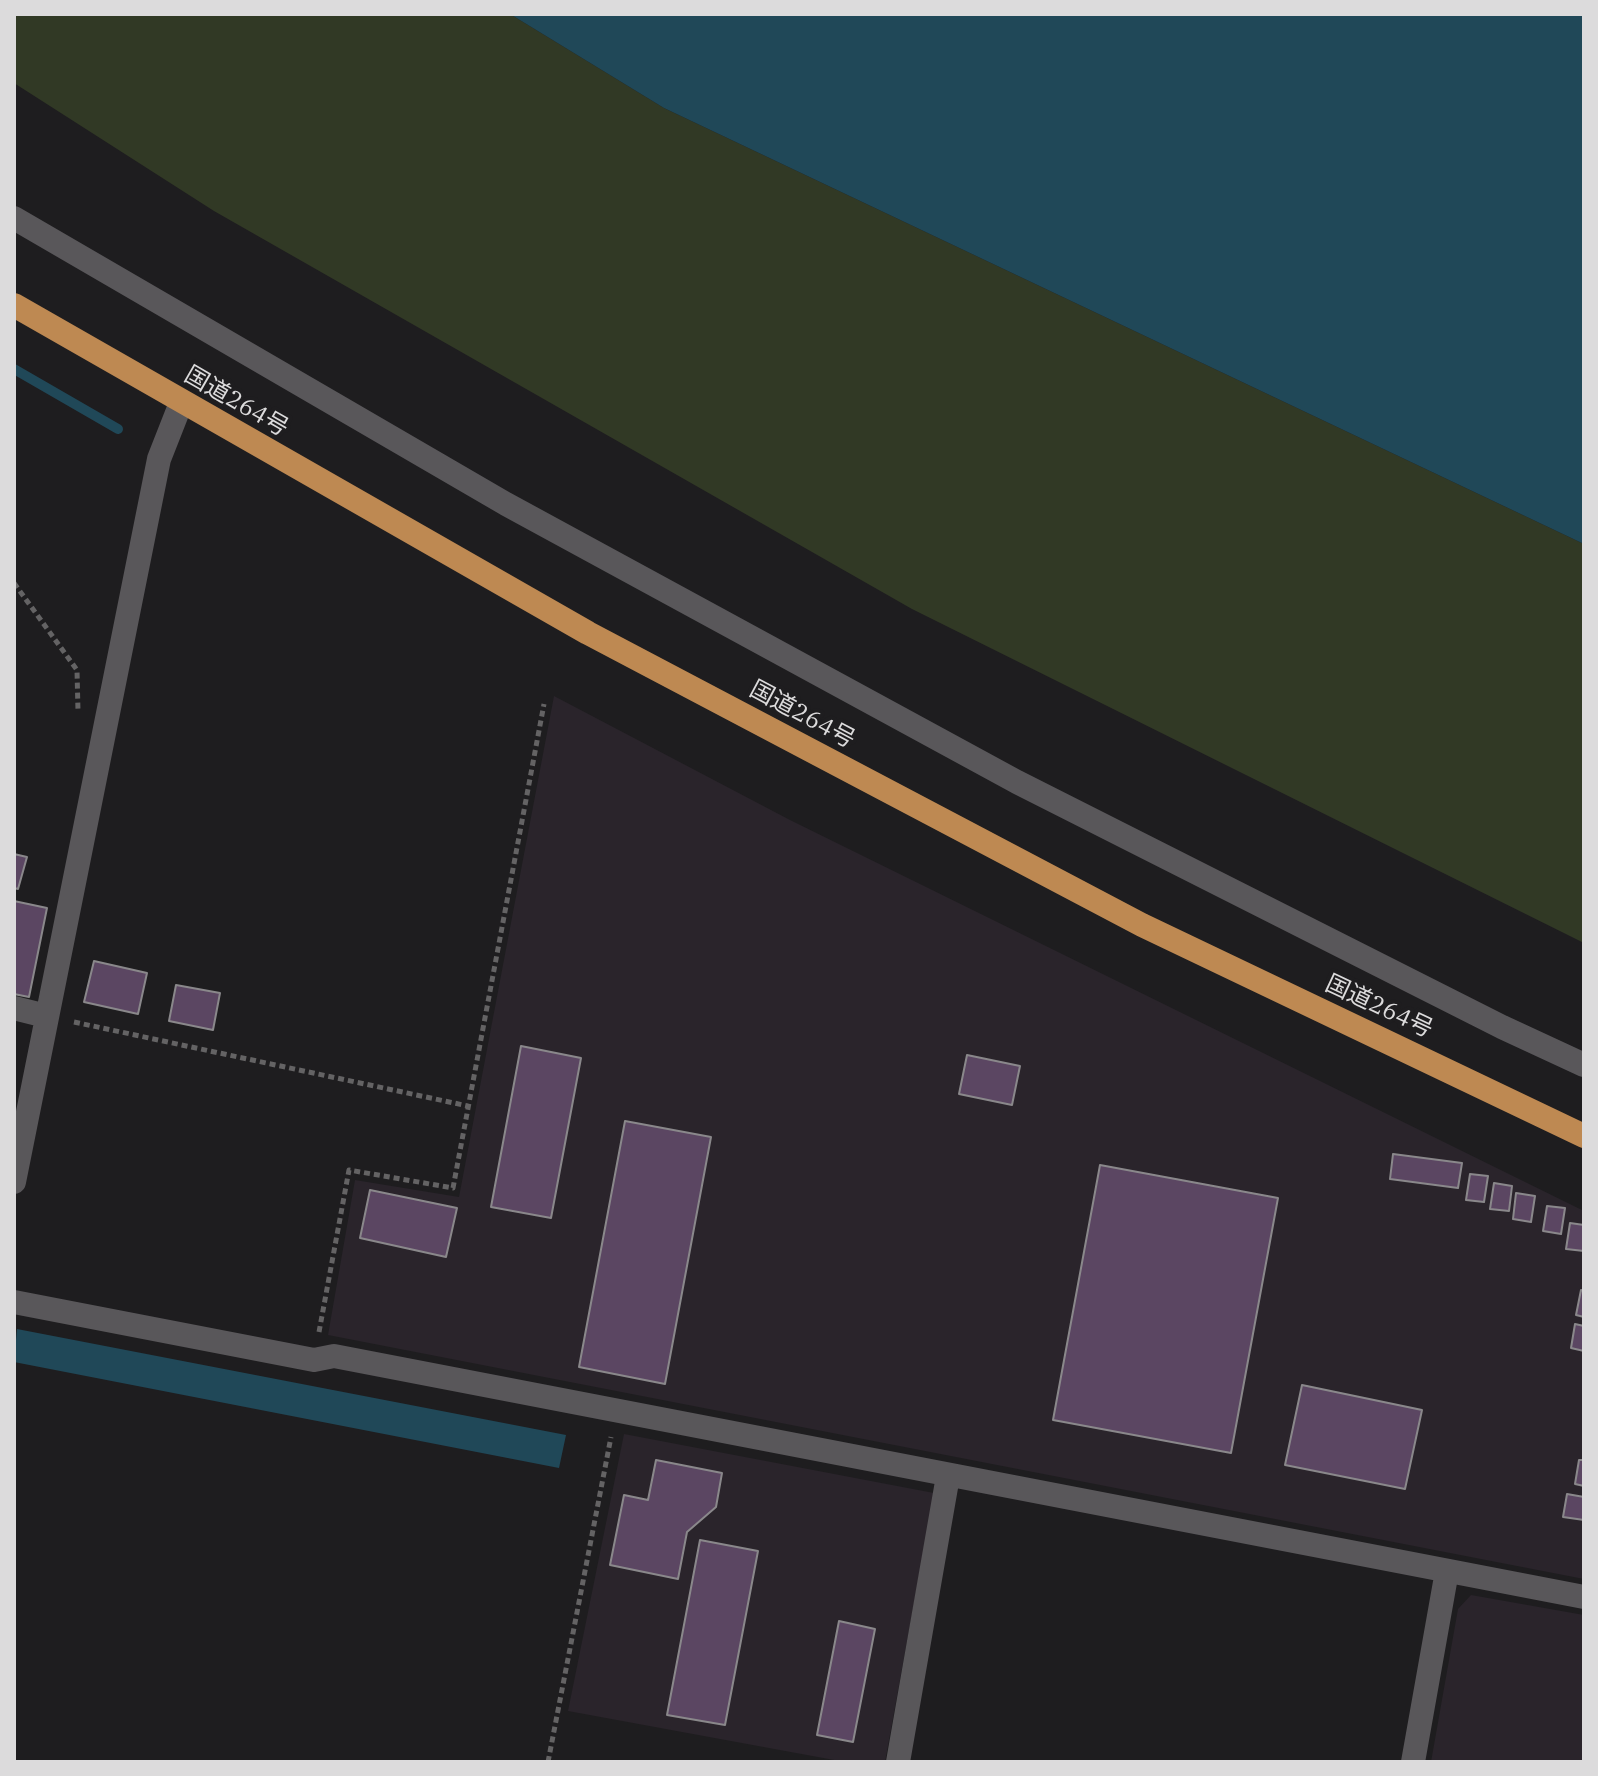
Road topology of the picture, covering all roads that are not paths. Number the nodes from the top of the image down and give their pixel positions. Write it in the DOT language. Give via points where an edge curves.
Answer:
graph roads {
  1 [pos="14,218"];
  2 [pos="14,305"];
  3 [pos="181,403"];
  4 [pos="14,1008"];
  5 [pos="46,1016"];
  6 [pos="1584,1065"];
  7 [pos="1584,1136"];
  8 [pos="14,1182"];
  9 [pos="14,1302"];
  10 [pos="948,1476"];
  11 [pos="1447,1571"];
  12 [pos="1584,1597"];
  13 [pos="898,1762"];
  14 [pos="1413,1762"];
  1 -- 6 [label="street" via="506,504 1003,775"];
  2 -- 3 [label="highway, 国道264号"];
  3 -- 5 [label="street" via="159,459"];
  3 -- 7 [label="highway, 国道264号" via="588,633 1142,925"];
  4 -- 5 [label="street"];
  5 -- 8 [label="street"];
  9 -- 10 [label="street" via="314,1360 334,1356"];
  10 -- 11 [label="street"];
  10 -- 13 [label="street"];
  11 -- 12 [label="street"];
  11 -- 14 [label="street"];
}
